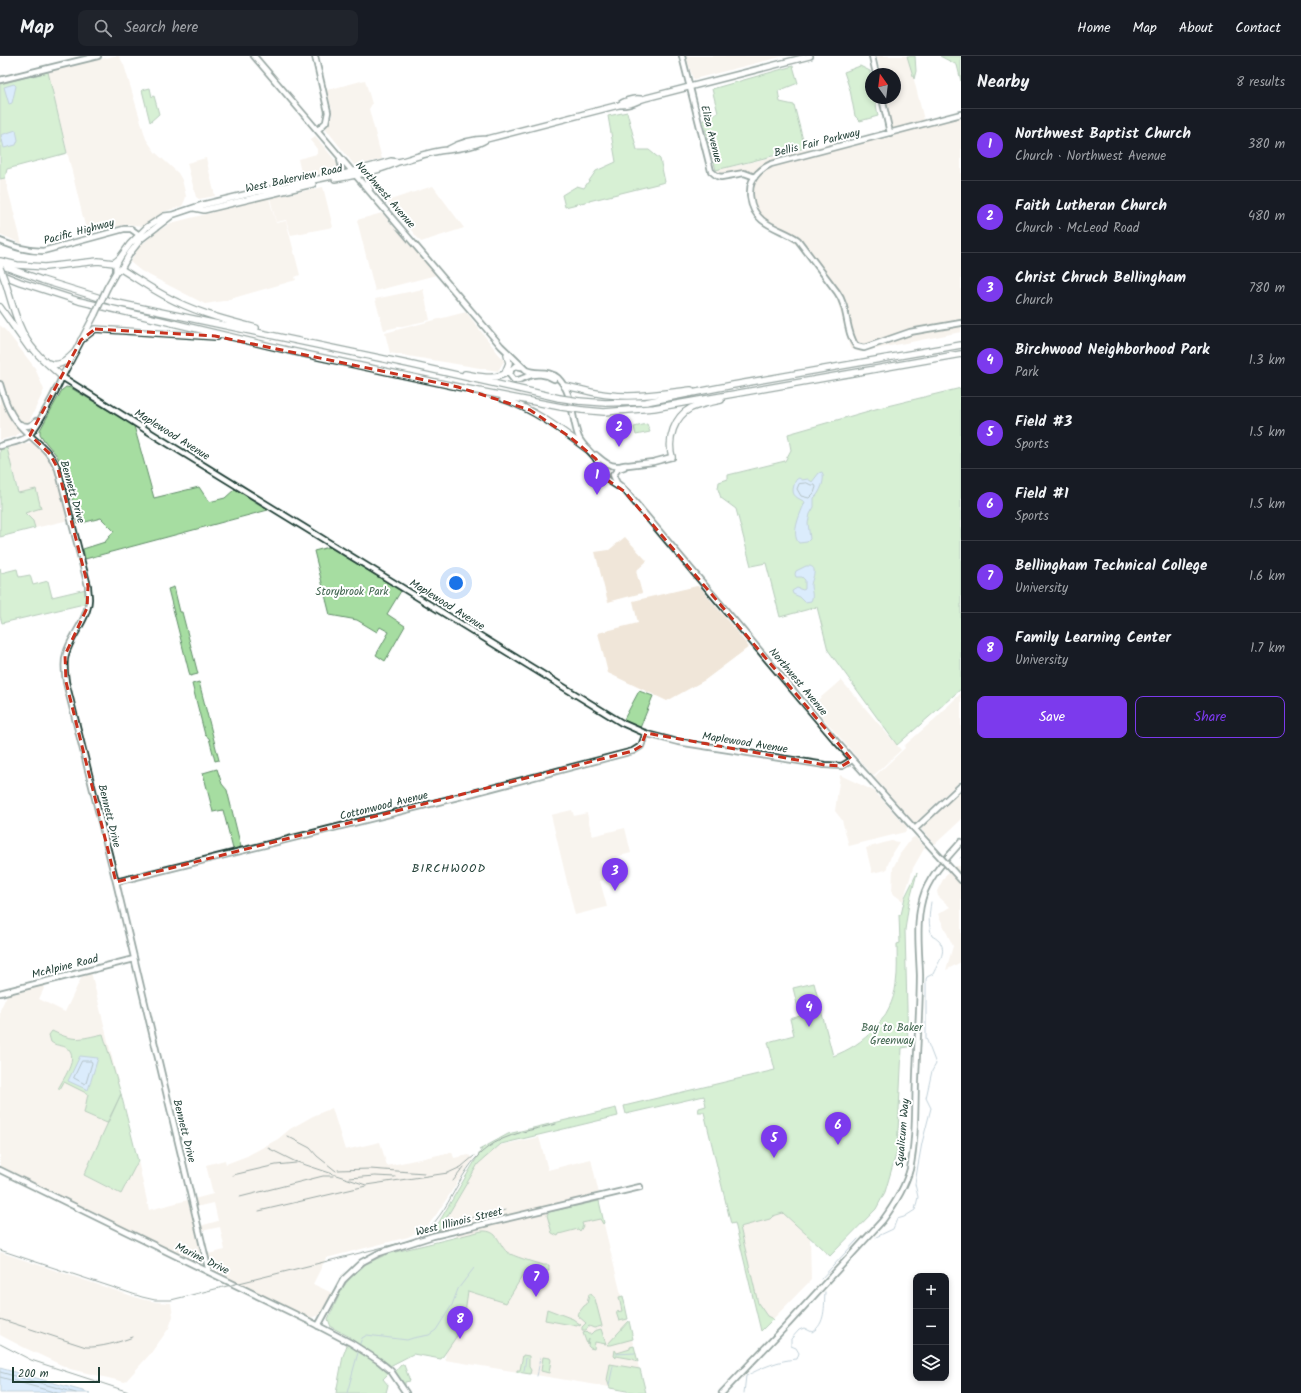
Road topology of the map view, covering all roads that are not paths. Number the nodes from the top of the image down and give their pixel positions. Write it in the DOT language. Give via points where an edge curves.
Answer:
graph roads {
  1 [pos="98,56"];
  2 [pos="254,56"];
  3 [pos="315,56"];
  4 [pos="682,56"];
  5 [pos="810,56"];
  6 [pos="872,56"];
  7 [pos="875,68"];
  8 [pos="0,80"];
  9 [pos="690,87"];
  10 [pos="883,104"];
  11 [pos="961,114"];
  12 [pos="318,130"];
  13 [pos="890,133"];
  14 [pos="331,147"];
  15 [pos="398,162"];
  16 [pos="382,168"];
  17 [pos="354,174"];
  18 [pos="333,176"];
  19 [pos="755,177"];
  20 [pos="283,186"];
  21 [pos="264,195"];
  22 [pos="378,200"];
  23 [pos="193,208"];
  24 [pos="172,215"];
  25 [pos="138,234"];
  26 [pos="0,241"];
  27 [pos="119,259"];
  28 [pos="0,261"];
  29 [pos="0,267"];
  30 [pos="119,270"];
  31 [pos="0,274"];
  32 [pos="0,307"];
  33 [pos="90,324"];
  34 [pos="961,324"];
  35 [pos="95,329"];
  36 [pos="82,340"];
  37 [pos="301,341"];
  38 [pos="961,341"];
  39 [pos="961,345"];
  40 [pos="501,346"];
  41 [pos="291,351"];
  42 [pos="75,352"];
  43 [pos="961,354"];
  44 [pos="507,355"];
  45 [pos="886,358"];
  46 [pos="961,358"];
  47 [pos="43,360"];
  48 [pos="408,364"];
  49 [pos="907,364"];
  50 [pos="522,368"];
  51 [pos="511,370"];
  52 [pos="504,375"];
  53 [pos="62,377"];
  54 [pos="522,378"];
  55 [pos="0,384"];
  56 [pos="733,385"];
  57 [pos="564,386"];
  58 [pos="458,387"];
  59 [pos="769,388"];
  60 [pos="568,396"];
  61 [pos="45,410"];
  62 [pos="17,423"];
  63 [pos="30,435"];
  64 [pos="578,435"];
  65 [pos="18,441"];
  66 [pos="39,442"];
  67 [pos="0,446"];
  68 [pos="587,449"];
  69 [pos="672,457"];
  70 [pos="609,465"];
  71 [pos="628,465"];
  72 [pos="599,468"];
  73 [pos="613,474"];
  74 [pos="606,479"];
  75 [pos="625,492"];
  76 [pos="646,733"];
  77 [pos="852,760"];
  78 [pos="961,786"];
  79 [pos="915,830"];
  80 [pos="961,842"];
  81 [pos="961,880"];
  82 [pos="116,882"];
  83 [pos="134,959"];
  84 [pos="0,993"];
  85 [pos="0,1170"];
  86 [pos="640,1187"];
  87 [pos="209,1272"];
  88 [pos="318,1326"];
  89 [pos="406,1393"];
  90 [pos="722,1393"];
  1 -- 8 [label="street"];
  2 -- 12 [label="street, Northwest Avenue"];
  3 -- 12 [label="street" via="328,112 326,122"];
  4 -- 9 [label="street, Eliza Avenue"];
  5 -- 9 [label="main road, West Bakerview Road"];
  6 -- 7 [label="street"];
  9 -- 15 [label="main road, West Bakerview Road" via="624,101 619,105 455,145 447,150"];
  9 -- 19 [label="street, Eliza Avenue" via="711,171 721,177 744,173"];
  10 -- 13 [label="street"];
  11 -- 13 [label="street, Bellis Fair Parkway"];
  12 -- 14 [label="street, Northwest Avenue"];
  13 -- 19 [label="street, Bellis Fair Parkway" via="778,162 766,167"];
  14 -- 17 [label="street, Northwest Avenue"];
  14 -- 18 [label="street" via="342,165 341,172"];
  15 -- 16 [label="main road, West Bakerview Road"];
  15 -- 17 [label="main road, West Bakerview Road" via="391,161"];
  16 -- 17 [label="main road, West Bakerview Road"];
  16 -- 22 [label="street" via="370,173 366,179"];
  17 -- 18 [label="main road, West Bakerview Road"];
  17 -- 21 [label="main road, West Bakerview Road"];
  17 -- 22 [label="street, Northwest Avenue"];
  18 -- 20 [label="main road, West Bakerview Road"];
  19 -- 34 [label="street" via="750,190 753,208 762,220 798,240 837,292 843,301 856,346 864,348 910,332"];
  20 -- 21 [label="main road"];
  20 -- 23 [label="main road, West Bakerview Road"];
  21 -- 23 [label="main road, West Bakerview Road" via="204,210"];
  22 -- 40 [label="street, Northwest Avenue"];
  23 -- 24 [label="main road, West Bakerview Road"];
  24 -- 25 [label="main road, West Bakerview Road" via="164,216"];
  24 -- 30 [label="main road, West Bakerview Road" via="141,239"];
  25 -- 26 [label="street, Pacific Highway" via="131,229 124,229 43,251 16,248"];
  25 -- 27 [label="main road, West Bakerview Road"];
  27 -- 28 [label="highway" via="114,263 94,261 45,267"];
  27 -- 30 [label="main road, West Bakerview Road" via="116,266"];
  29 -- 37 [label="highway" via="113,302"];
  29 -- 47 [label="highway, bridge" via="23,331"];
  30 -- 33 [label="main road, West Bakerview Road, bridge" via="107,288"];
  30 -- 37 [label="highway" via="190,308"];
  31 -- 41 [label="highway" via="79,301"];
  32 -- 53 [label="highway" via="38,360"];
  33 -- 35 [label="highway"];
  33 -- 36 [label="main road, West Bakerview Road"];
  35 -- 36 [label="highway"];
  35 -- 41 [label="highway" via="215,336"];
  36 -- 42 [label="main road, West Bakerview Road"];
  37 -- 48 [label="highway"];
  38 -- 45 [label="highway"];
  39 -- 45 [label="highway"];
  40 -- 44 [label="street, Northwest Avenue"];
  40 -- 50 [label="street, Northwest Avenue"];
  41 -- 58 [label="highway"];
  42 -- 47 [label="highway" via="58,365 54,366"];
  42 -- 53 [label="main road, West Bakerview Road"];
  43 -- 49 [label="highway"];
  44 -- 51 [label="street, Northwest Avenue" via="512,360"];
  44 -- 52 [label="highway" via="509,366"];
  45 -- 56 [label="highway"];
  46 -- 49 [label="highway"];
  47 -- 53 [label="highway"];
  48 -- 52 [label="highway" via="491,378"];
  48 -- 56 [label="highway, bridge" via="559,398 618,404 646,402"];
  49 -- 59 [label="highway"];
  50 -- 51 [label="street" via="516,366"];
  50 -- 54 [label="street" via="525,374"];
  50 -- 57 [label="street" via="530,372 551,374"];
  51 -- 52 [label="highway"];
  51 -- 54 [label="street" via="510,375 513,379"];
  53 -- 61 [label="street, West Bakerview Road"];
  53 -- 76 [label="street, Maplewood Avenue" via="613,718"];
  54 -- 60 [label="street" via="538,374 552,378"];
  55 -- 62 [label="street, Bennett Drive" via="6,403"];
  56 -- 57 [label="highway" via="617,396"];
  57 -- 60 [label="street"];
  58 -- 59 [label="highway, bridge" via="561,407 604,412 641,410"];
  58 -- 68 [label="highway" via="515,403 530,410"];
  59 -- 69 [label="highway" via="697,406 687,411 678,421 672,434"];
  60 -- 64 [label="street"];
  61 -- 62 [label="street" via="32,425"];
  61 -- 63 [label="street, West Bakerview Road"];
  62 -- 63 [label="street, Bennett Drive"];
  63 -- 65 [label="street"];
  63 -- 66 [label="street, Bennett Drive"];
  64 -- 68 [label="street"];
  64 -- 70 [label="street"];
  65 -- 66 [label="street"];
  65 -- 67 [label="street"];
  66 -- 82 [label="street, Bennett Drive" via="50,454 58,469 88,586 87,608 70,642 64,669"];
  68 -- 72 [label="street" via="598,462"];
  69 -- 71 [label="street"];
  70 -- 71 [label="street"];
  70 -- 72 [label="street" via="602,465"];
  70 -- 73 [label="street" via="614,470"];
  71 -- 73 [label="street"];
  72 -- 74 [label="street" via="599,475"];
  73 -- 74 [label="street"];
  73 -- 75 [label="street, Northwest Avenue"];
  74 -- 75 [label="street, Northwest Avenue"];
  75 -- 77 [label="street, Northwest Avenue"];
  76 -- 77 [label="street, Maplewood Avenue" via="682,742 825,765 842,766"];
  76 -- 82 [label="street, Cottonwood Avenue" via="641,746 633,752"];
  77 -- 79 [label="street, Northwest Avenue"];
  78 -- 79 [label="street"];
  79 -- 81 [label="street, Northwest Avenue, bridge"];
  80 -- 90 [label="street, Squalicum Way" via="934,875 925,892 918,922 920,977 914,1128 909,1170 900,1193 883,1220"];
  82 -- 83 [label="street, Bennett Drive"];
  83 -- 84 [label="street, McAlpine Road"];
  83 -- 87 [label="street, Bennett Drive"];
  85 -- 87 [label="street, Marine Drive"];
  86 -- 88 [label="street, West Illinois Street" via="438,1235 379,1253 362,1262 343,1280"];
  87 -- 88 [label="street, Marine Drive"];
  88 -- 89 [label="street, Marine Drive" via="379,1361 391,1371"];
}
